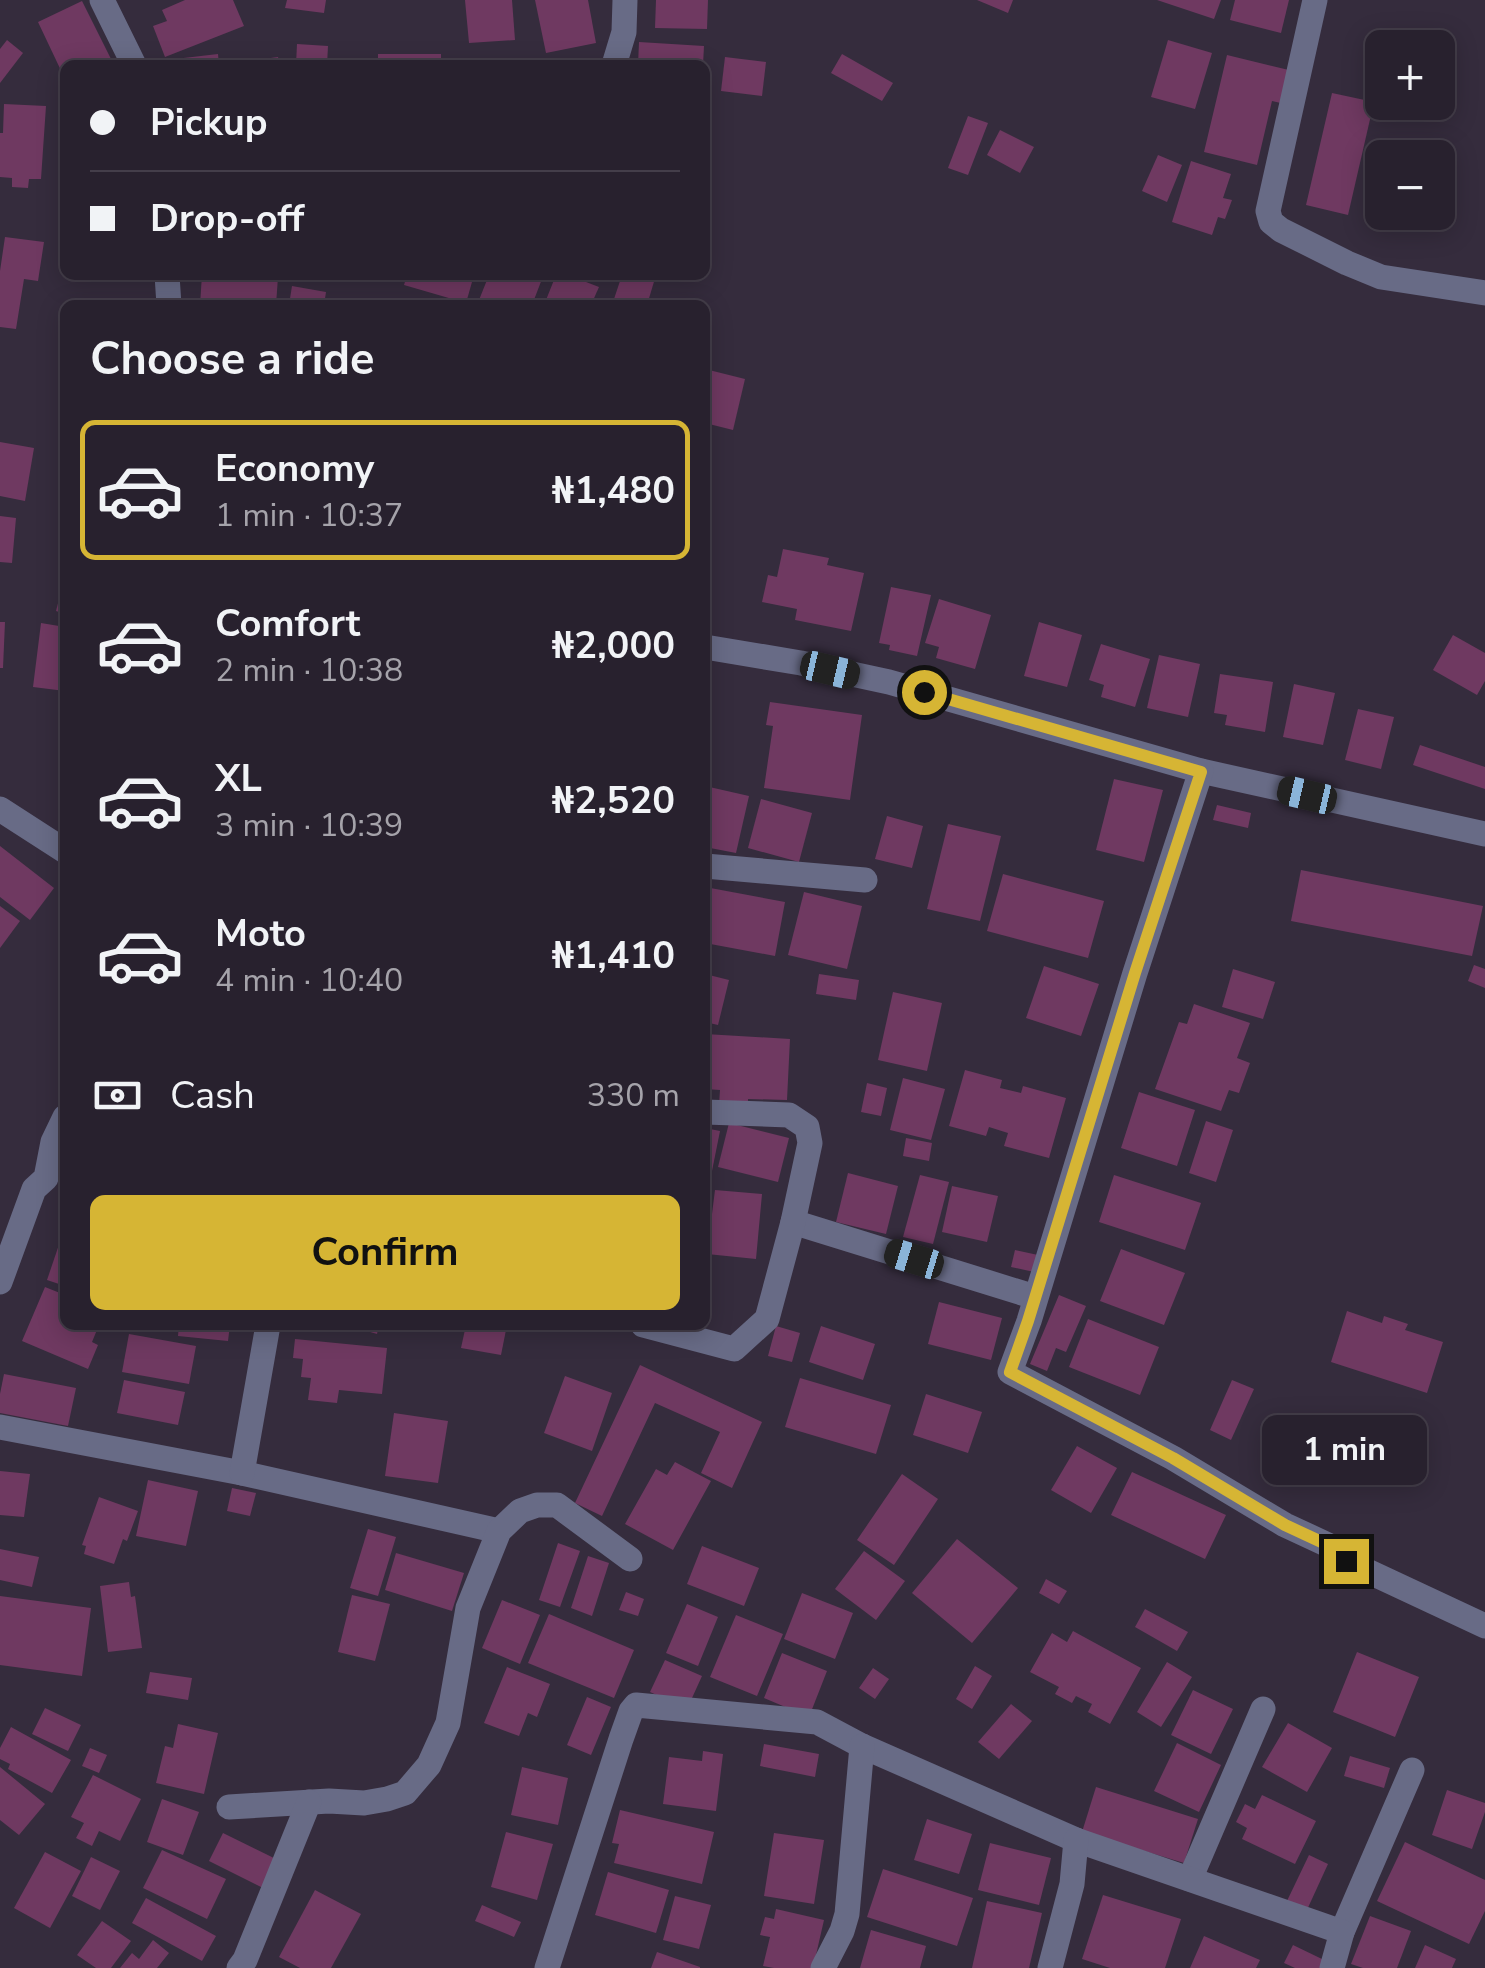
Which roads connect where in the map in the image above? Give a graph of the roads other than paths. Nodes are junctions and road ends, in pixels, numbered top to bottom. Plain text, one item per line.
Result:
1 (102, 0) edge
2 (624, 0) edge
3 (1315, 0) edge
4 (132, 60) edge
5 (616, 60) edge
6 (1485, 293) edge
7 (710, 648) edge
8 (1201, 772) junction
9 (0, 809) edge
10 (1485, 834) edge
11 (60, 848) edge
12 (710, 866) edge
13 (864, 880) dead end
14 (710, 1112) edge
15 (60, 1127) edge
16 (56, 1181) edge
17 (794, 1222) junction
18 (0, 1282) edge
19 (1036, 1298) junction
20 (267, 1330) edge
21 (663, 1330) edge
22 (0, 1427) edge
23 (242, 1473) junction
24 (499, 1531) junction
25 (630, 1559) dead end
26 (1485, 1626) edge
27 (1263, 1709) dead end
28 (862, 1746) junction
29 (1412, 1770) dead end
30 (309, 1802) junction
31 (229, 1807) dead end
32 (1076, 1840) junction
33 (1190, 1879) junction
34 (1342, 1932) junction
35 (239, 1968) edge
36 (547, 1968) edge
37 (824, 1968) edge
38 (1050, 1968) edge
39 (1332, 1968) edge

1 - 4 street
2 - 5 street
3 - 6 street
7 - 8 street
8 - 10 street
8 - 19 street
9 - 11 street
12 - 13 street
14 - 17 street
15 - 16 street
16 - 18 street
17 - 19 street
17 - 21 street
19 - 26 street
20 - 23 street
22 - 23 street
23 - 24 street
24 - 25 street
24 - 30 street
27 - 33 street
28 - 32 street
28 - 36 street
28 - 37 street
29 - 34 street
30 - 31 street
30 - 35 street
32 - 33 street
32 - 38 street
33 - 34 street
34 - 39 street

